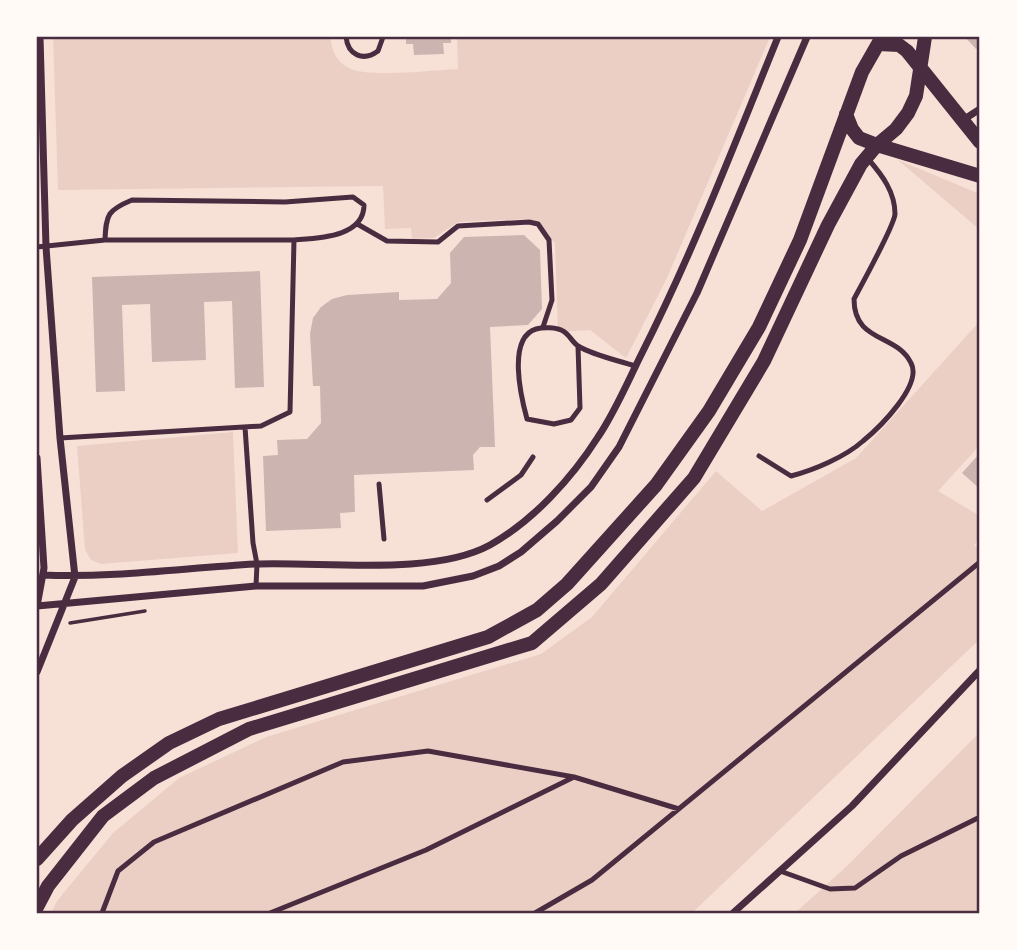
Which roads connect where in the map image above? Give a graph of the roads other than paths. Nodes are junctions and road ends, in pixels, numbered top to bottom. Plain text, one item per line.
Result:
1 (40, 37) edge
2 (346, 37) edge
3 (383, 37) edge
4 (778, 37) edge
5 (807, 37) edge
6 (925, 37) edge
7 (880, 40) edge
8 (921, 68) junction
9 (980, 110) edge
10 (40, 114) edge
11 (846, 114) junction
12 (961, 121) junction
13 (980, 142) edge
14 (877, 145) junction
15 (867, 157) junction
16 (980, 176) edge
17 (359, 225) junction
18 (104, 240) junction
19 (294, 240) junction
20 (37, 247) edge
21 (46, 247) junction
22 (543, 327) junction
23 (578, 346) junction
24 (635, 366) junction
25 (245, 427) junction
26 (60, 438) junction
27 (759, 456) dead end
28 (533, 457) dead end
29 (37, 458) edge
30 (379, 484) dead end
31 (487, 500) dead end
32 (384, 538) dead end
33 (980, 562) edge
34 (257, 564) junction
35 (43, 575) junction
36 (75, 577) junction
37 (256, 586) junction
38 (65, 605) junction
39 (37, 606) edge
40 (980, 670) edge
41 (37, 672) edge
42 (574, 777) junction
43 (679, 809) junction
44 (980, 817) edge
45 (37, 859) edge
46 (780, 871) junction
47 (37, 907) edge
48 (102, 913) edge
49 (270, 913) edge
50 (535, 913) edge
51 (733, 913) edge

1 - 10 street
2 - 3 lane
4 - 24 street
5 - 37 street
6 - 8 main road
7 - 8 main road
7 - 11 main road
8 - 12 main road
8 - 14 main road
9 - 12 street
10 - 21 street
11 - 14 main road
11 - 45 main road
12 - 13 main road
14 - 15 main road
14 - 16 main road
15 - 27 lane
15 - 47 main road
17 - 18 lane
17 - 19 lane
17 - 22 lane
18 - 19 lane
18 - 21 lane
19 - 25 lane
20 - 21 lane
21 - 26 street
22 - 23 lane
22 - 23 lane
23 - 24 lane
24 - 34 street
25 - 26 lane
25 - 34 lane
26 - 36 street
28 - 31 lane
29 - 35 street
30 - 32 lane
33 - 43 lane
34 - 36 street
34 - 37 lane
35 - 36 street
35 - 39 street
36 - 38 street
37 - 38 street
38 - 39 street
38 - 41 street
40 - 46 street
42 - 43 lane
42 - 48 lane
42 - 49 lane
43 - 50 lane
44 - 46 lane
46 - 51 street

